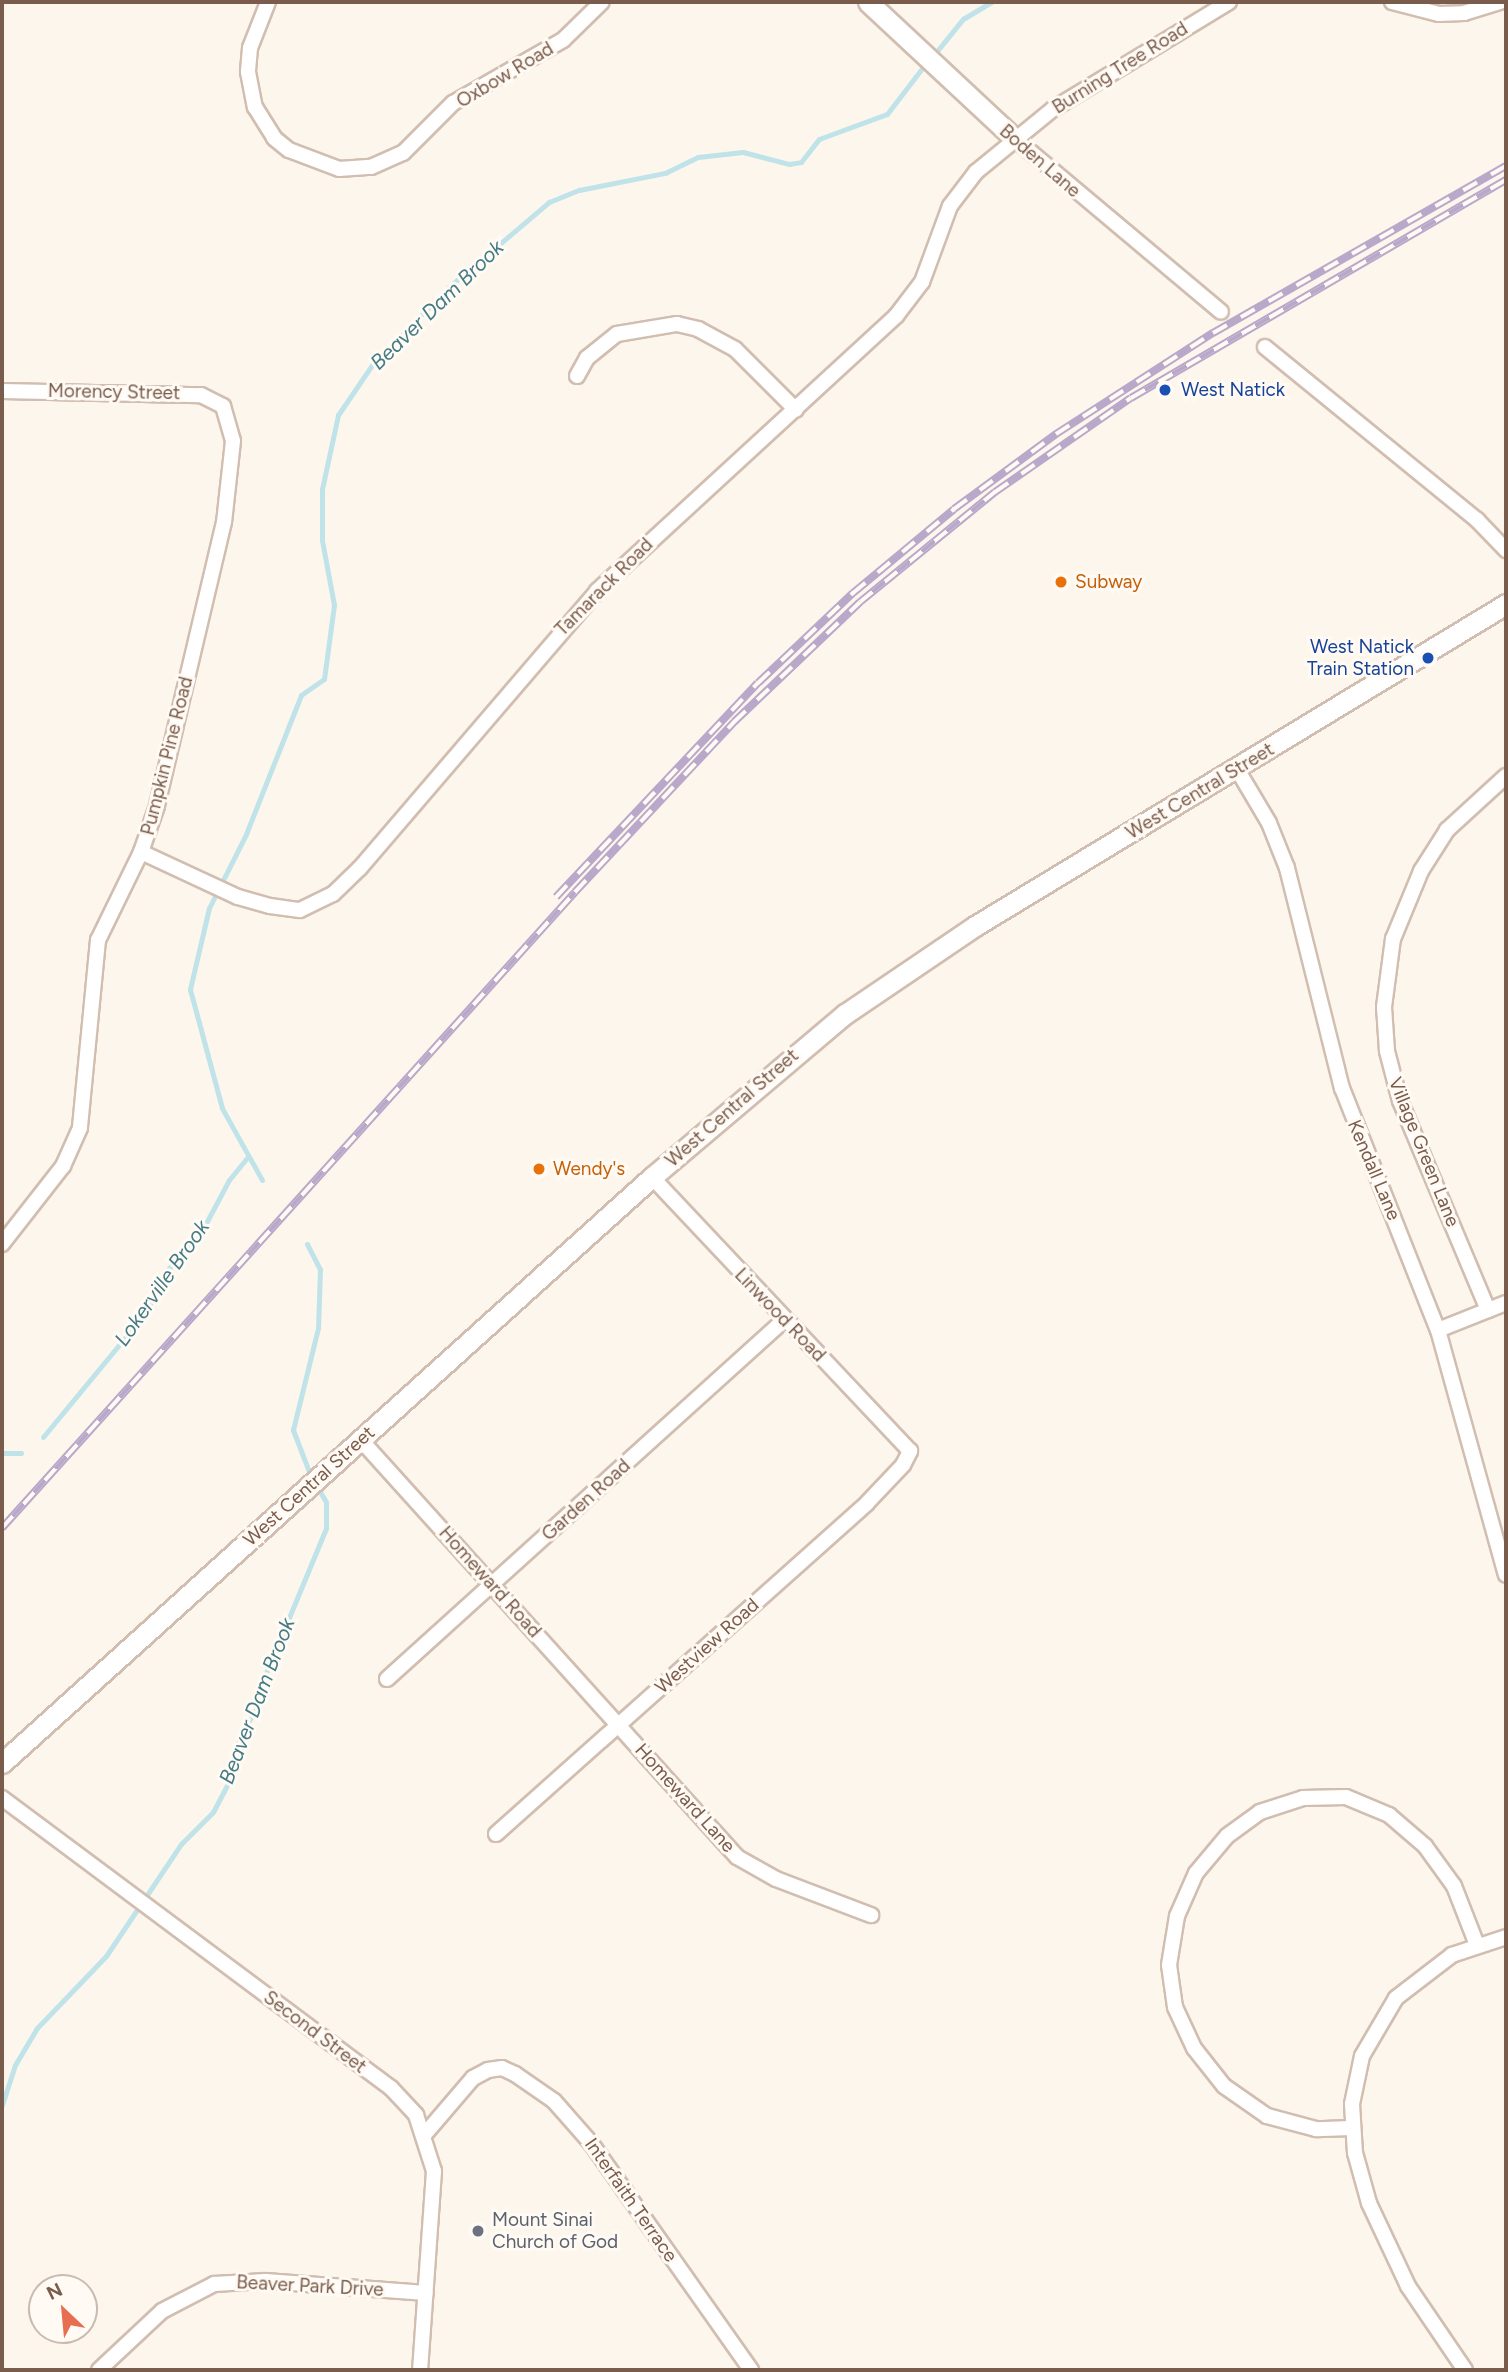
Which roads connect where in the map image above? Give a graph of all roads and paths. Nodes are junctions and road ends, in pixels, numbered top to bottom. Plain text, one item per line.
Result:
1 (268, 2) edge
2 (602, 2) edge
3 (868, 2) edge
4 (1229, 2) edge
5 (1392, 2) edge
6 (1500, 2) edge
7 (1014, 138) junction
8 (1221, 312) dead end
9 (1265, 347) dead end
10 (577, 376) dead end
11 (2, 391) edge
12 (223, 406) joint
13 (796, 410) junction
14 (1506, 550) edge
15 (1506, 604) edge
16 (1237, 769) junction
17 (1506, 776) edge
18 (141, 852) junction
19 (652, 1177) junction
20 (2, 1244) edge
21 (1506, 1303) edge
22 (1489, 1310) junction
23 (784, 1320) junction
24 (1438, 1330) junction
25 (360, 1439) junction
26 (911, 1451) joint
27 (1506, 1576) edge
28 (492, 1585) junction
29 (387, 1679) dead end
30 (620, 1725) junction
31 (2, 1763) edge
32 (2, 1798) edge
33 (496, 1834) dead end
34 (871, 1915) dead end
35 (1506, 1937) edge
36 (1478, 1945) junction
37 (1351, 2128) junction
38 (425, 2134) junction
39 (426, 2293) junction
40 (99, 2370) edge
41 (420, 2370) edge
42 (751, 2370) edge
43 (1465, 2370) edge

1 - 2 street, Oxbow Road
3 - 7 main road, Boden Lane
4 - 7 street, Burning Tree Road
5 - 6 street
7 - 8 street, Boden Lane
7 - 13 street, Tamarack Road
9 - 14 street
10 - 13 street
11 - 12 street, Morency Street
12 - 18 street, Pumpkin Pine Road
13 - 18 street, Tamarack Road
15 - 16 main road, West Central Street
16 - 19 main road, West Central Street
16 - 24 street, Kendall Lane
17 - 22 street, Village Green Lane
18 - 20 street, Pumpkin Pine Road
19 - 23 street, Linwood Road
19 - 25 main road, West Central Street
21 - 22 street
22 - 24 street
23 - 26 street, Linwood Road
23 - 28 street, Garden Road
24 - 27 street, Kendall Lane
25 - 28 street, Homeward Road
25 - 31 main road, West Central Street
26 - 30 street, Westview Road
28 - 29 street, Garden Road
28 - 30 street, Homeward Road
30 - 33 street, Westview Road
30 - 34 street, Homeward Lane
32 - 38 street, Second Street
35 - 36 street
36 - 37 street
36 - 37 street
37 - 43 street
38 - 39 street, Second Street
38 - 42 street, Interfaith Terrace
39 - 40 street, Beaver Park Drive
39 - 41 street, Second Street

